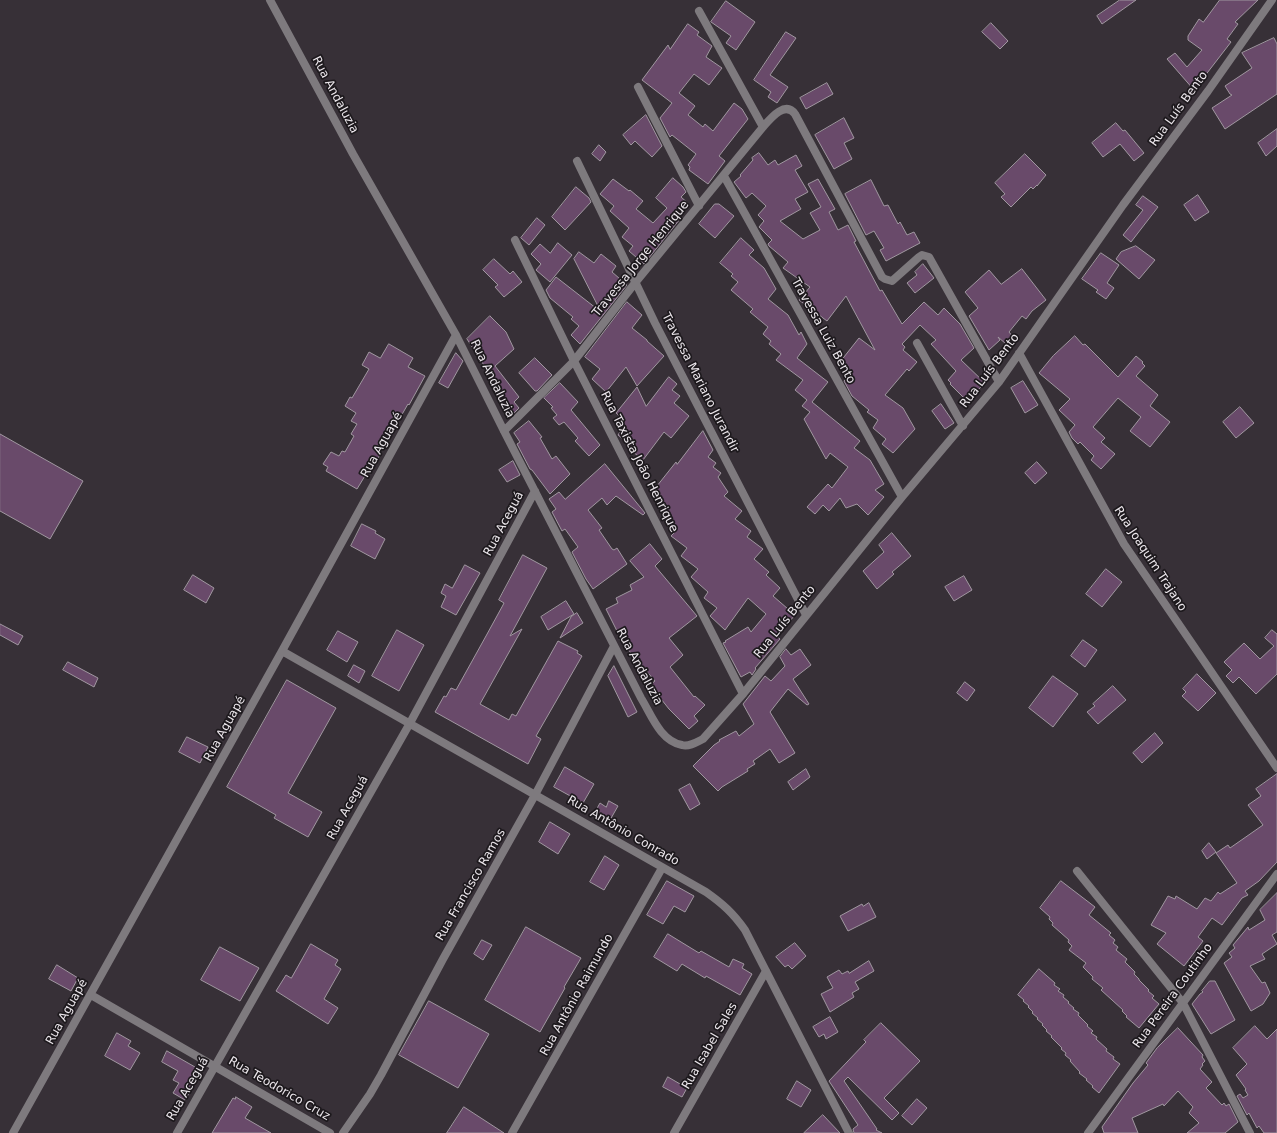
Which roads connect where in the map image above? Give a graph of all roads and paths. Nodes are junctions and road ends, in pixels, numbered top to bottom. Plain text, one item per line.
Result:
1 (270, 0) edge
2 (1272, 0) edge
3 (699, 11) dead end
4 (638, 87) dead end
5 (763, 127) junction
6 (576, 161) dead end
7 (724, 176) junction
8 (700, 206) junction
9 (515, 240) dead end
10 (635, 283) junction
11 (456, 335) junction
12 (917, 343) dead end
13 (1019, 353) junction
14 (574, 361) junction
15 (999, 382) junction
16 (963, 426) junction
17 (504, 431) junction
18 (535, 491) junction
19 (902, 497) junction
20 (806, 615) junction
21 (614, 646) junction
22 (282, 651) junction
23 (743, 694) junction
24 (410, 723) junction
25 (703, 739) joint
26 (1277, 768) edge
27 (535, 795) junction
28 (662, 868) junction
29 (1077, 871) dead end
30 (1276, 878) edge
31 (766, 971) junction
32 (90, 995) junction
33 (1183, 1003) junction
34 (216, 1067) junction
35 (1095, 1129) edge
36 (13, 1133) edge
37 (177, 1133) edge
38 (330, 1133) edge
39 (343, 1133) edge
40 (512, 1133) edge
41 (674, 1133) edge
42 (848, 1133) edge
43 (1088, 1133) edge
44 (1250, 1133) edge

1 - 11 street, Rua Andaluzia
2 - 13 street, Rua Luís Bento
3 - 5 street
4 - 8 street
5 - 7 street, Travessa Jorge Henrique
5 - 15 street, Travessa Jorge Henrique
6 - 10 street, Travessa Mariano Jurandir
7 - 8 street, Travessa Jorge Henrique
7 - 19 street, Travessa Luiz Bento
8 - 10 street, Travessa Jorge Henrique
9 - 14 street, Rua Taxista João Henrique
10 - 14 street, Travessa Jorge Henrique
10 - 20 street, Travessa Mariano Jurandir
11 - 17 street, Rua Andaluzia
11 - 22 street, Rua Aguapé
12 - 16 street
13 - 15 street, Rua Luís Bento
13 - 26 street, Rua Joaquim Trajano
14 - 17 street, Travessa Jorge Henrique
14 - 23 street, Rua Taxista João Henrique
15 - 16 street, Rua Luís Bento
16 - 19 street, Rua Luís Bento
17 - 18 street, Rua Andaluzia
18 - 21 street, Rua Andaluzia
18 - 24 street, Rua Aceguá
19 - 20 street, Rua Luís Bento
20 - 23 street, Rua Luís Bento
21 - 25 street, Rua Andaluzia
21 - 27 street, Rua Francisco Ramos
22 - 24 street, Rua Antônio Conrado
22 - 32 street, Rua Aguapé
23 - 25 street, Rua Luís Bento
24 - 27 street, Rua Antônio Conrado
24 - 34 street, Rua Aceguá
27 - 28 street, Rua Antônio Conrado
27 - 39 street, Rua Francisco Ramos
28 - 31 street, Rua Antônio Conrado
28 - 40 street, Rua Antônio Raimundo
29 - 33 street
30 - 33 street, Rua Pereira Coutinho
31 - 41 street, Rua Isabel Sales
31 - 42 street, Rua Antônio Conrado
32 - 34 street, Rua Teodorico Cruz
32 - 36 street, Rua Aguapé
33 - 35 street, Rua Pereira Coutinho
33 - 44 street
34 - 37 street, Rua Aceguá
34 - 38 street, Rua Teodorico Cruz
35 - 43 street, Rua Pereira Coutinho

